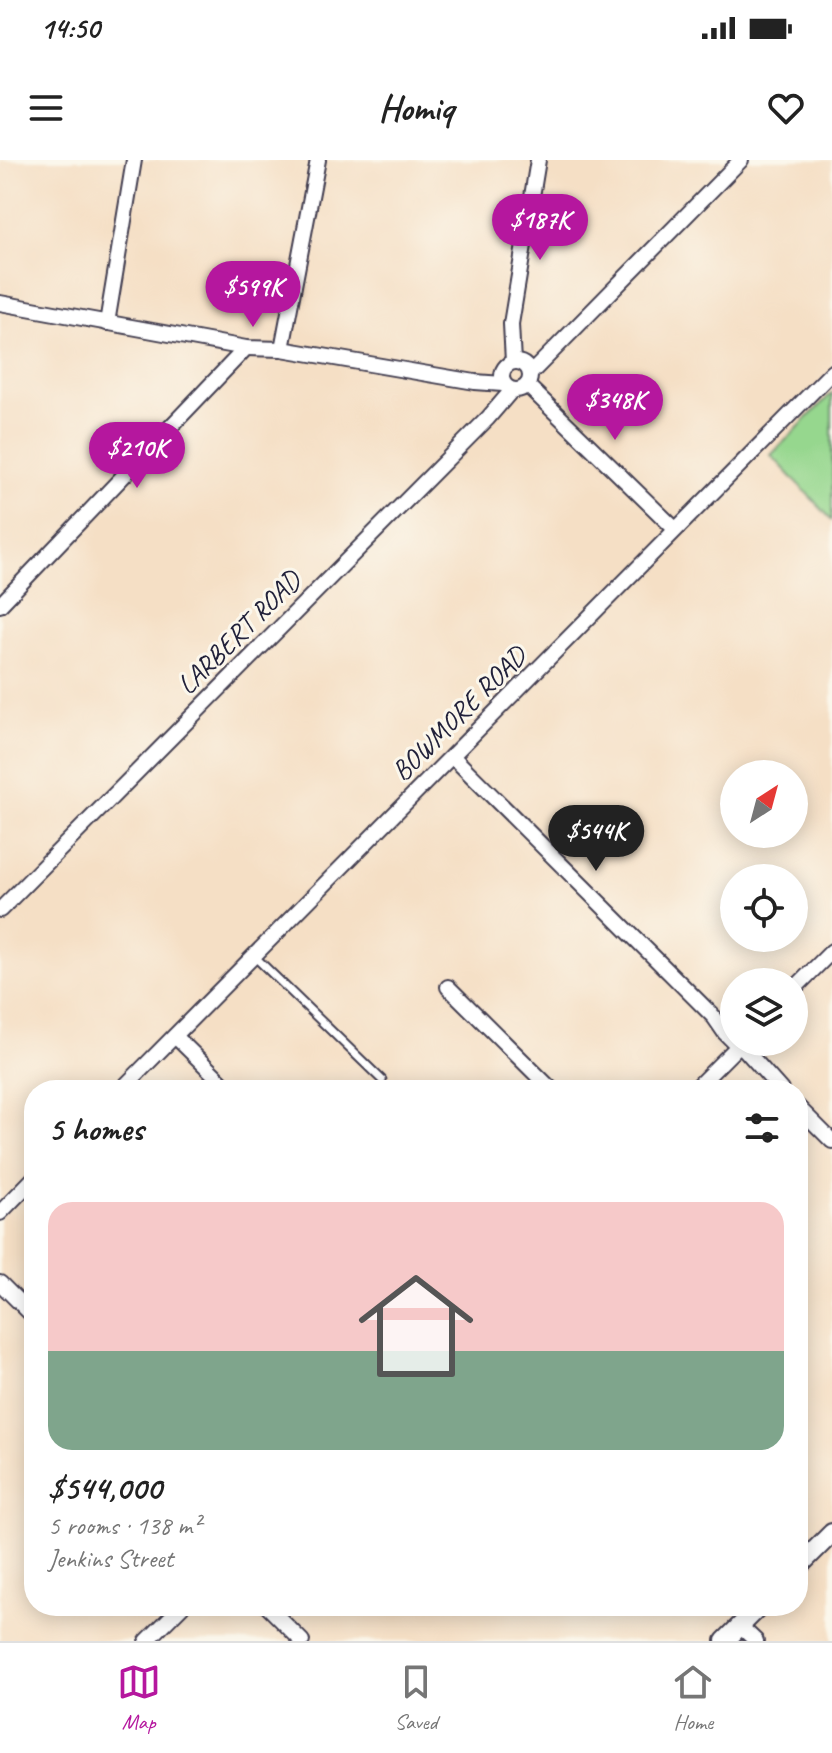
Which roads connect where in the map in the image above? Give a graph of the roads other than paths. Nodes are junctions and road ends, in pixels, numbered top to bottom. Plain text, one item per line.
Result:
1 (134, 160) edge
2 (318, 160) edge
3 (538, 160) edge
4 (741, 160) edge
5 (0, 303) edge
6 (107, 323) junction
7 (246, 348) junction
8 (282, 349) junction
9 (513, 362) junction
10 (832, 372) edge
11 (528, 379) junction
12 (508, 387) junction
13 (675, 529) junction
14 (0, 605) edge
15 (452, 756) junction
16 (0, 910) edge
17 (832, 951) edge
18 (254, 956) junction
19 (808, 975) edge
20 (448, 987) dead end
21 (720, 1026) edge
22 (175, 1036) junction
23 (725, 1056) edge
24 (747, 1056) edge
25 (131, 1080) edge
26 (220, 1080) edge
27 (382, 1080) dead end
28 (542, 1080) edge
29 (703, 1080) edge
30 (771, 1080) edge
31 (808, 1117) edge
32 (832, 1141) edge
33 (24, 1188) edge
34 (0, 1213) edge
35 (0, 1283) edge
36 (24, 1307) edge
37 (832, 1533) edge
38 (808, 1557) edge
39 (172, 1616) edge
40 (277, 1616) edge
41 (750, 1616) edge
42 (740, 1626) junction
43 (147, 1641) edge
44 (302, 1641) edge
45 (725, 1641) edge
46 (756, 1641) edge

1 - 6 street
2 - 8 street
3 - 9 street
4 - 11 street
5 - 6 street
6 - 7 street
7 - 8 street
7 - 14 street
8 - 12 street
9 - 11 street
9 - 12 street
10 - 13 street, BOWMORE ROAD
11 - 12 street
11 - 13 street
12 - 16 street, LARBERT ROAD
13 - 15 street, BOWMORE ROAD
15 - 18 street, BOWMORE ROAD
15 - 21 street
17 - 19 street
18 - 22 street, BOWMORE ROAD
18 - 27 lane
20 - 28 street
22 - 25 street, BOWMORE ROAD
22 - 26 street
23 - 29 street
24 - 30 street
31 - 32 street
33 - 34 street
35 - 36 street
37 - 38 street
39 - 43 street
40 - 44 street
41 - 42 street
42 - 45 street
42 - 46 street

